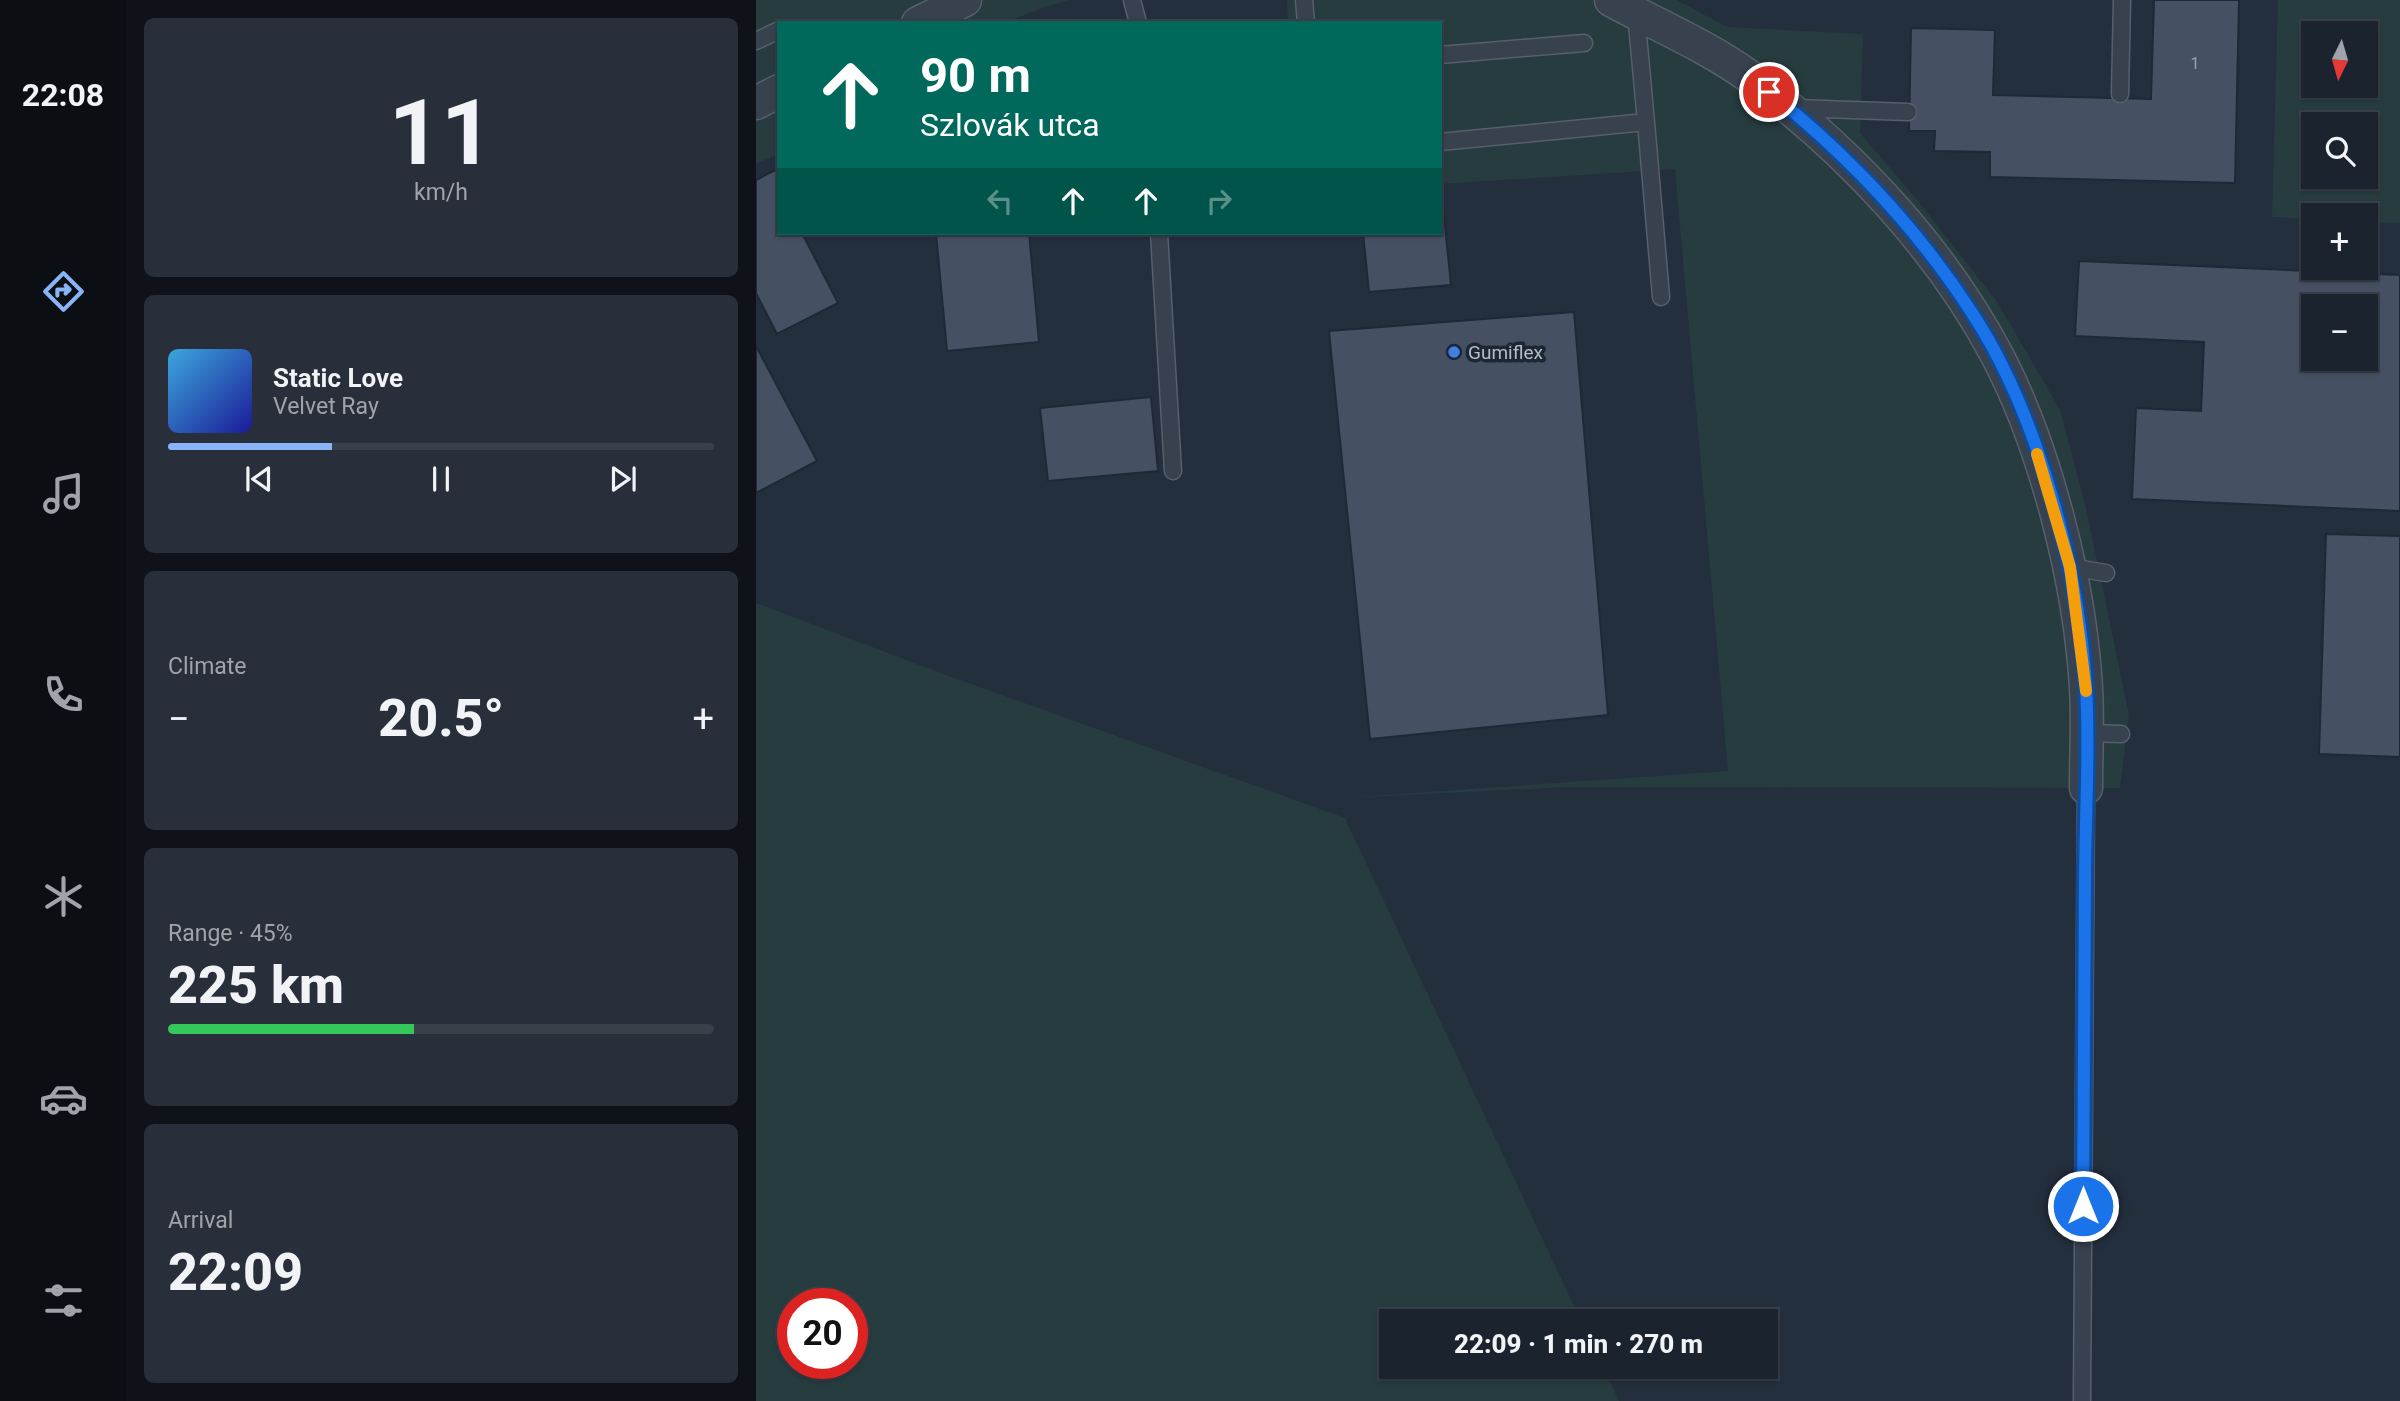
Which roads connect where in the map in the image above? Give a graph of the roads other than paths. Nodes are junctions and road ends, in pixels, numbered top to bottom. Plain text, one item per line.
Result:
1 (965, 0) edge
2 (1132, 0) edge
3 (1304, 0) edge
4 (2122, 0) edge
5 (1624, 7) edge
6 (922, 21) edge
7 (1137, 21) edge
8 (1306, 21) edge
9 (777, 31) edge
10 (756, 41) edge
11 (1584, 43) dead end
12 (1442, 55) edge
13 (777, 92) edge
14 (2120, 94) dead end
15 (756, 103) edge
16 (1789, 108) junction
17 (1908, 112) dead end
18 (1646, 121) junction
19 (1442, 142) edge
20 (1159, 235) edge
21 (1661, 297) dead end
22 (1173, 471) dead end
23 (2070, 567) junction
24 (2106, 573) dead end
25 (2086, 733) junction
26 (2121, 734) dead end
27 (2086, 789) joint
28 (2082, 1401) edge

1 - 6 street
2 - 7 lane
3 - 8 lane
4 - 14 lane
5 - 16 street
5 - 18 lane
9 - 10 lane
11 - 12 lane
13 - 15 street
16 - 17 lane
16 - 23 street
18 - 19 lane
18 - 21 lane
20 - 22 lane
23 - 24 lane
23 - 25 street
25 - 26 lane
25 - 27 street
27 - 28 lane

